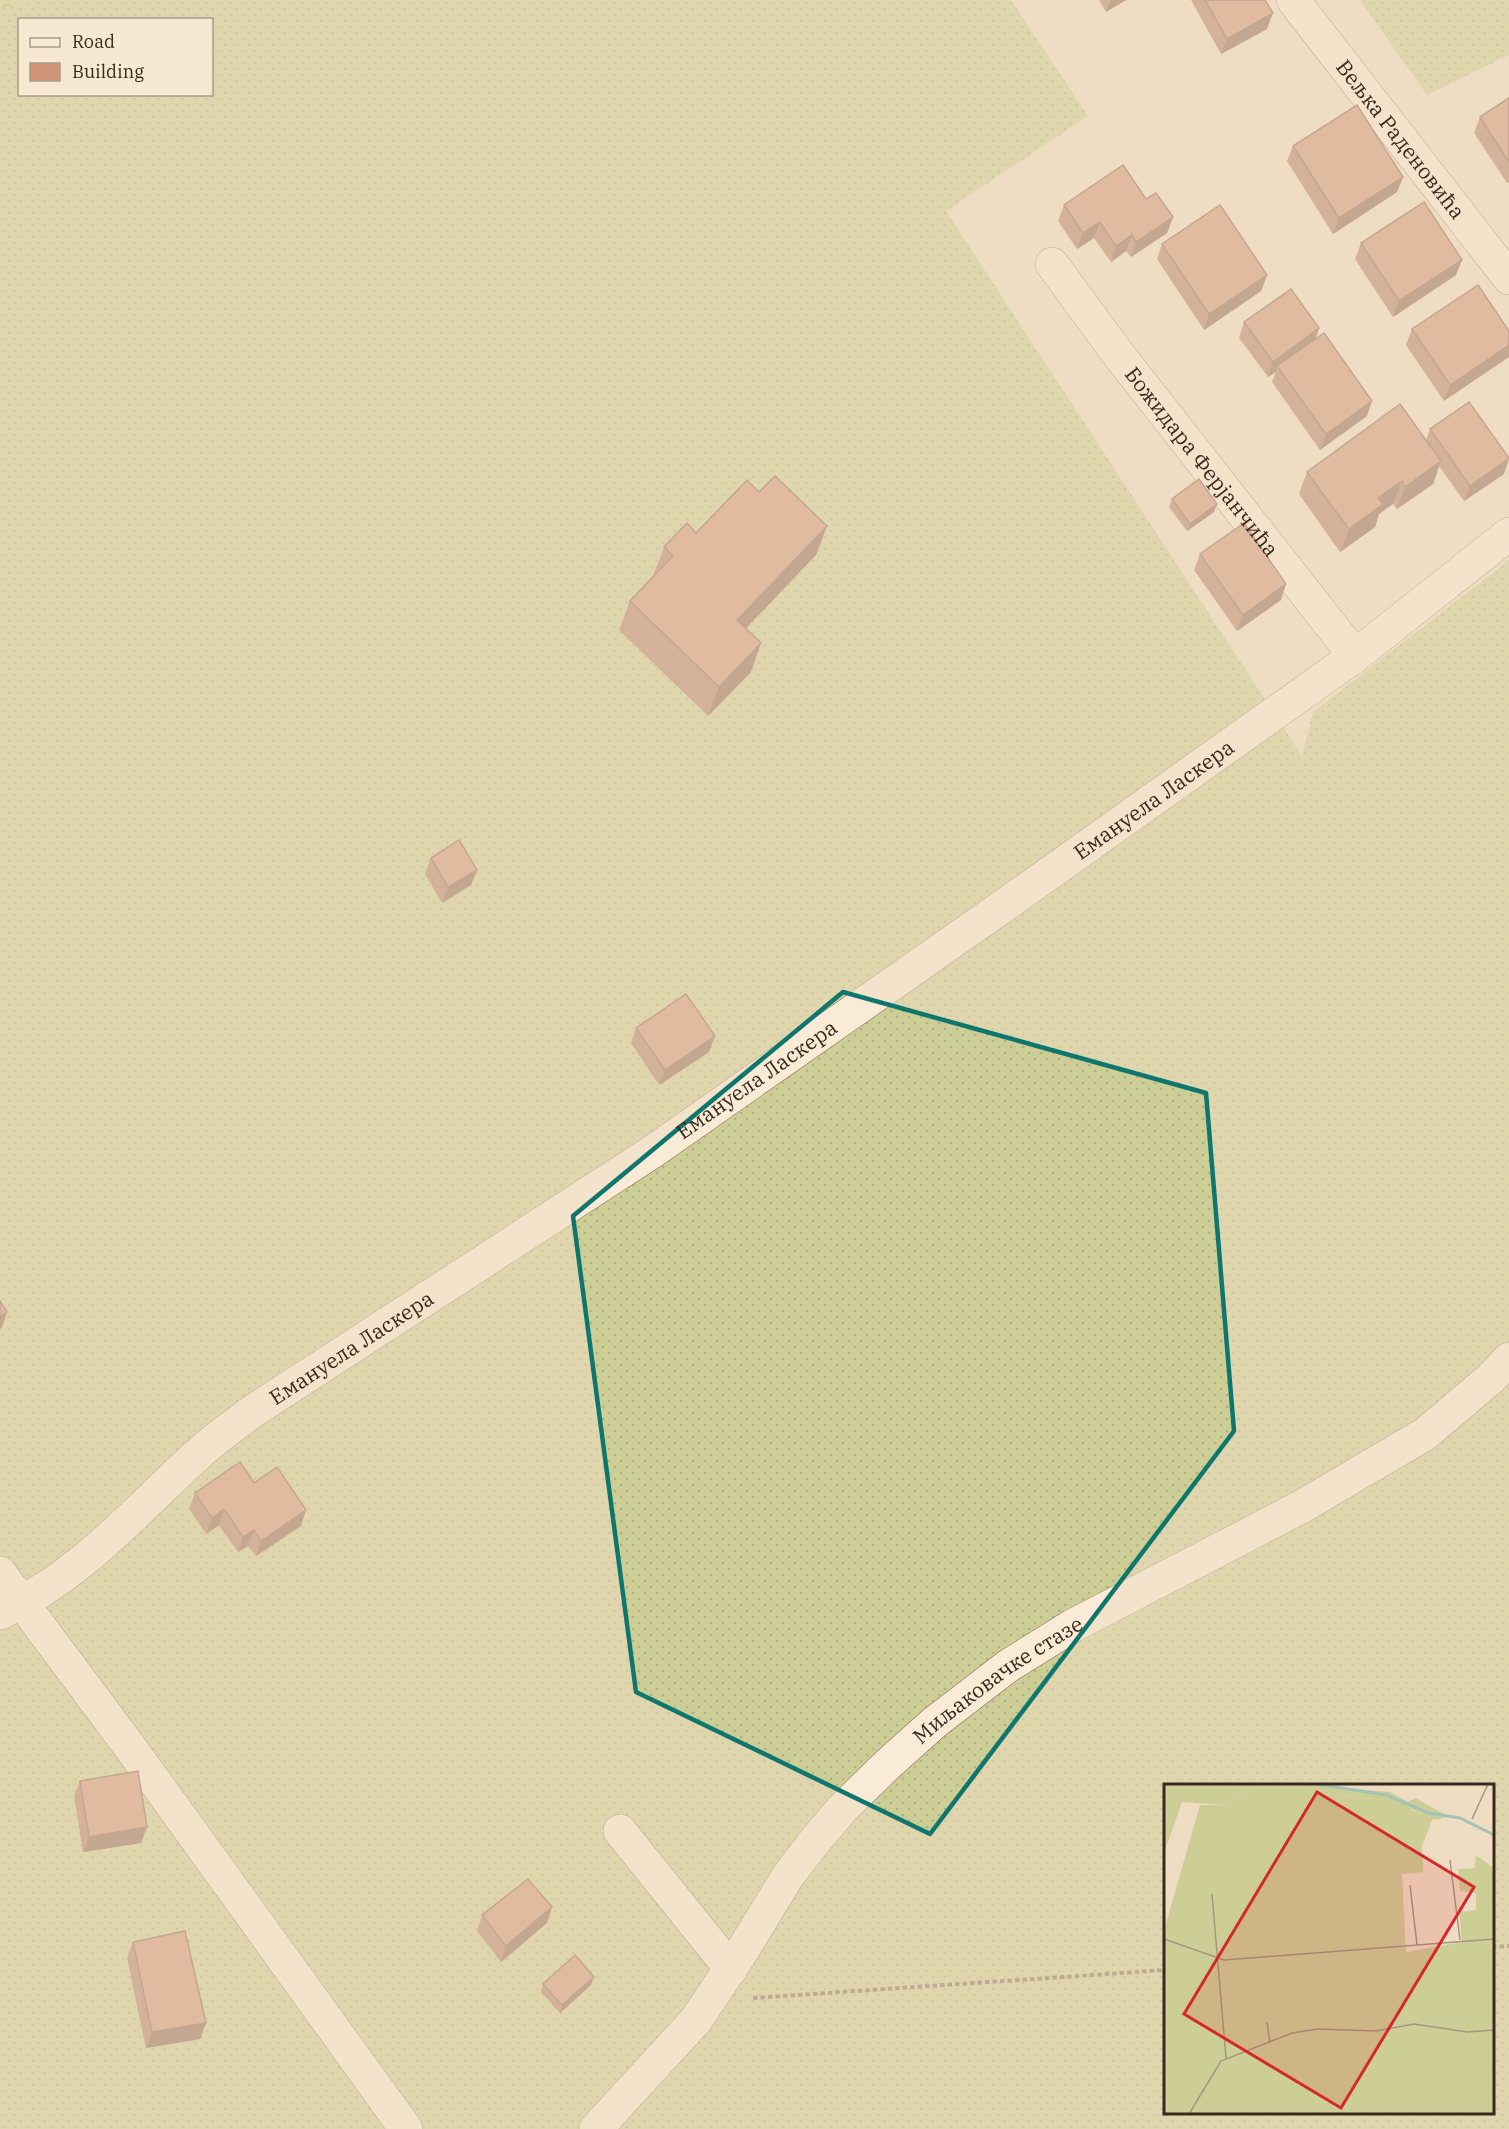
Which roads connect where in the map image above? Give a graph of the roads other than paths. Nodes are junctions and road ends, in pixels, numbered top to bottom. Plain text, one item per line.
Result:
1 (1293, 0) edge
2 (1052, 264) dead end
3 (1509, 278) edge
4 (1509, 534) edge
5 (1355, 656) junction
6 (1509, 1359) edge
7 (0, 1573) edge
8 (11, 1608) edge
9 (620, 1831) dead end
10 (723, 1981) junction
11 (406, 2129) edge
12 (596, 2129) edge

1 - 3 street, Вељка Раденовића
2 - 5 street, Божидара Ферјанчића
4 - 5 street, Емануела Ласкера
5 - 8 street, Емануела Ласкера
6 - 10 street, Миљаковачке стазе
7 - 8 street
8 - 11 street
9 - 10 street
10 - 12 street, Миљаковачке стазе

